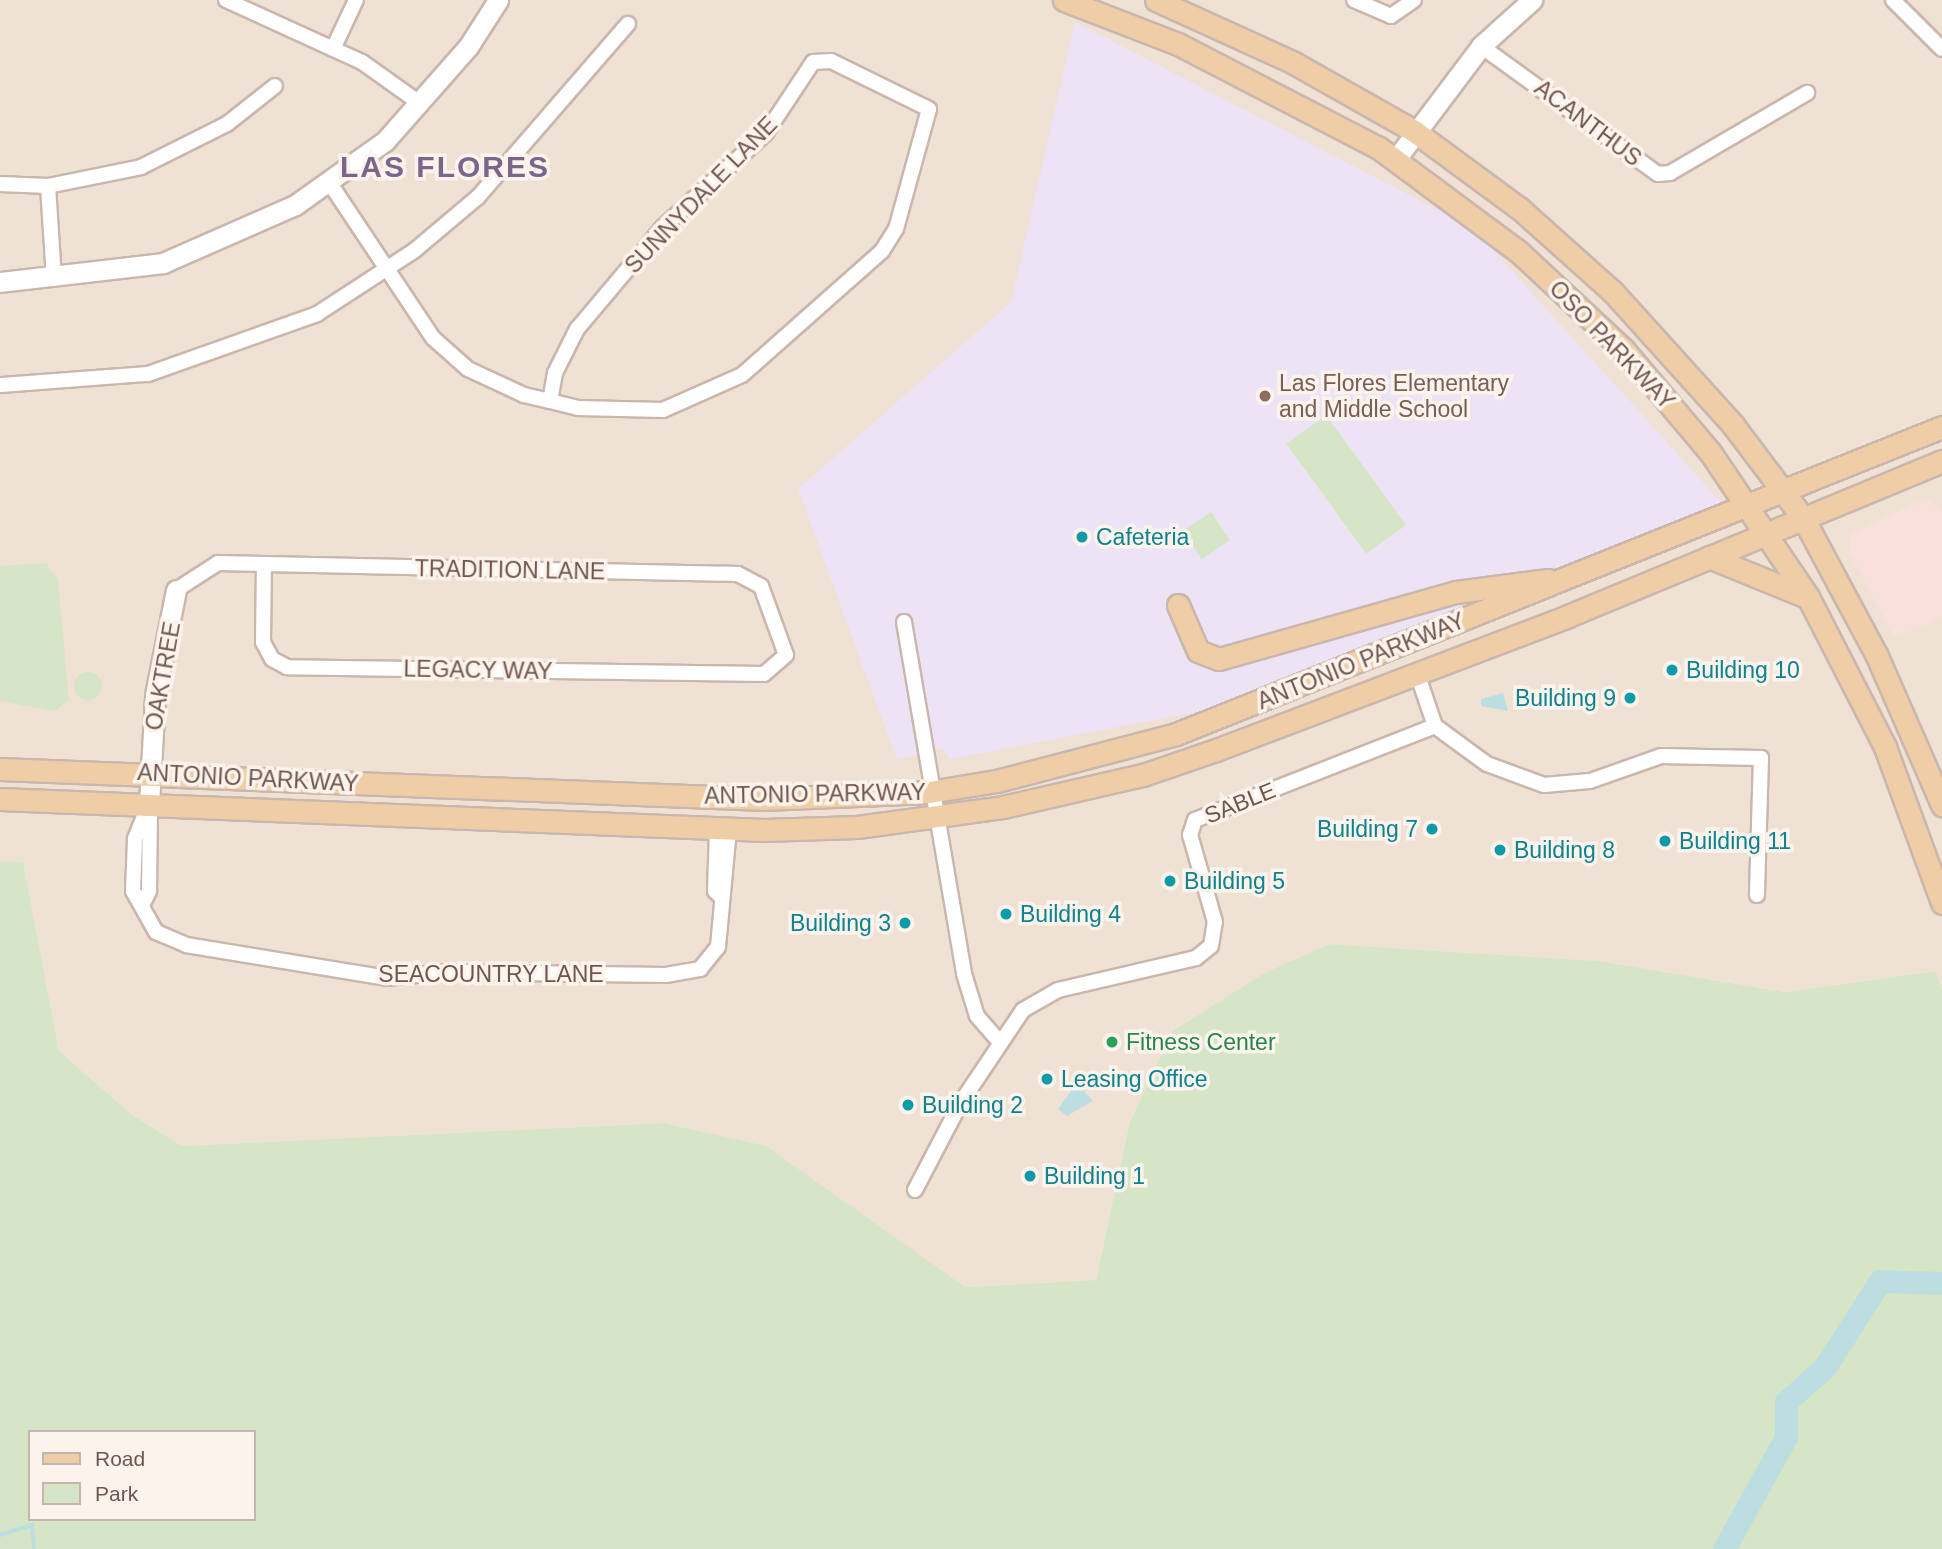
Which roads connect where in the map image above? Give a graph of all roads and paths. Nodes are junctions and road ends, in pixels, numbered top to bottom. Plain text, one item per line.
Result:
1 (226, 0) edge
2 (356, 0) edge
3 (498, 0) edge
4 (1064, 0) edge
5 (1156, 0) edge
6 (1354, 0) edge
7 (1415, 0) edge
8 (1532, 0) edge
9 (1893, 0) edge
10 (628, 24) dead end
11 (1480, 46) junction
12 (333, 49) junction
13 (1942, 49) edge
14 (275, 86) dead end
15 (1807, 93) dead end
16 (421, 104) junction
17 (1414, 131) junction
18 (1396, 159) junction
19 (0, 184) edge
20 (331, 185) junction
21 (48, 186) junction
22 (386, 270) junction
23 (54, 279) junction
24 (0, 282) edge
25 (0, 385) edge
26 (550, 401) junction
27 (1942, 427) edge
28 (1942, 461) edge
29 (1785, 493) junction
30 (1749, 505) junction
31 (1803, 518) junction
32 (1768, 531) junction
33 (1709, 557) junction
34 (264, 565) junction
35 (1560, 581) junction
36 (176, 590) joint
37 (1808, 597) junction
38 (1178, 605) dead end
39 (904, 622) dead end
40 (779, 667) joint
41 (1417, 673) junction
42 (1435, 726) junction
43 (0, 769) edge
44 (149, 773) junction
45 (929, 792) junction
46 (0, 799) edge
47 (149, 804) junction
48 (1942, 805) edge
49 (933, 818) junction
50 (723, 828) junction
51 (1757, 895) dead end
52 (1942, 903) edge
53 (1000, 1042) junction
54 (915, 1190) dead end

1 - 12 street
2 - 12 street
3 - 16 street
4 - 18 main road, OSO PARKWAY
5 - 17 main road, OSO PARKWAY
6 - 7 street
8 - 11 street
9 - 13 street
10 - 22 street
11 - 15 street, ACANTHUS
11 - 17 street
12 - 16 street
14 - 21 street
16 - 20 street
17 - 18 street
17 - 29 main road, OSO PARKWAY
18 - 30 main road, OSO PARKWAY
19 - 21 street
20 - 22 street
20 - 23 street
21 - 23 street
22 - 25 street
22 - 26 street
23 - 24 street
26 - 26 street, SUNNYDALE LANE
27 - 29 main road, ANTONIO PARKWAY
28 - 31 main road, ANTONIO PARKWAY
29 - 30 main road, ANTONIO PARKWAY
29 - 31 main road, OSO PARKWAY
30 - 32 main road, OSO PARKWAY
30 - 35 main road, ANTONIO PARKWAY
31 - 32 main road, ANTONIO PARKWAY
31 - 48 main road, OSO PARKWAY
32 - 33 main road, ANTONIO PARKWAY
32 - 37 main road, OSO PARKWAY
33 - 37 main road
33 - 41 main road, ANTONIO PARKWAY
34 - 36 street, TRADITION LANE
34 - 40 street, TRADITION LANE
34 - 40 street, LEGACY WAY
35 - 38 main road
35 - 45 main road, ANTONIO PARKWAY
36 - 44 street, OAKTREE
37 - 52 main road, OSO PARKWAY
39 - 45 street
41 - 42 street
41 - 49 main road, ANTONIO PARKWAY
42 - 51 street
42 - 53 street, SABLE
43 - 44 main road, ANTONIO PARKWAY
44 - 45 main road, ANTONIO PARKWAY
44 - 47 street, OAKTREE
45 - 49 street
46 - 47 main road, ANTONIO PARKWAY
47 - 50 main road, ANTONIO PARKWAY
47 - 50 street, SEACOUNTRY LANE
49 - 50 main road, ANTONIO PARKWAY
49 - 53 street
53 - 54 street, SABLE

